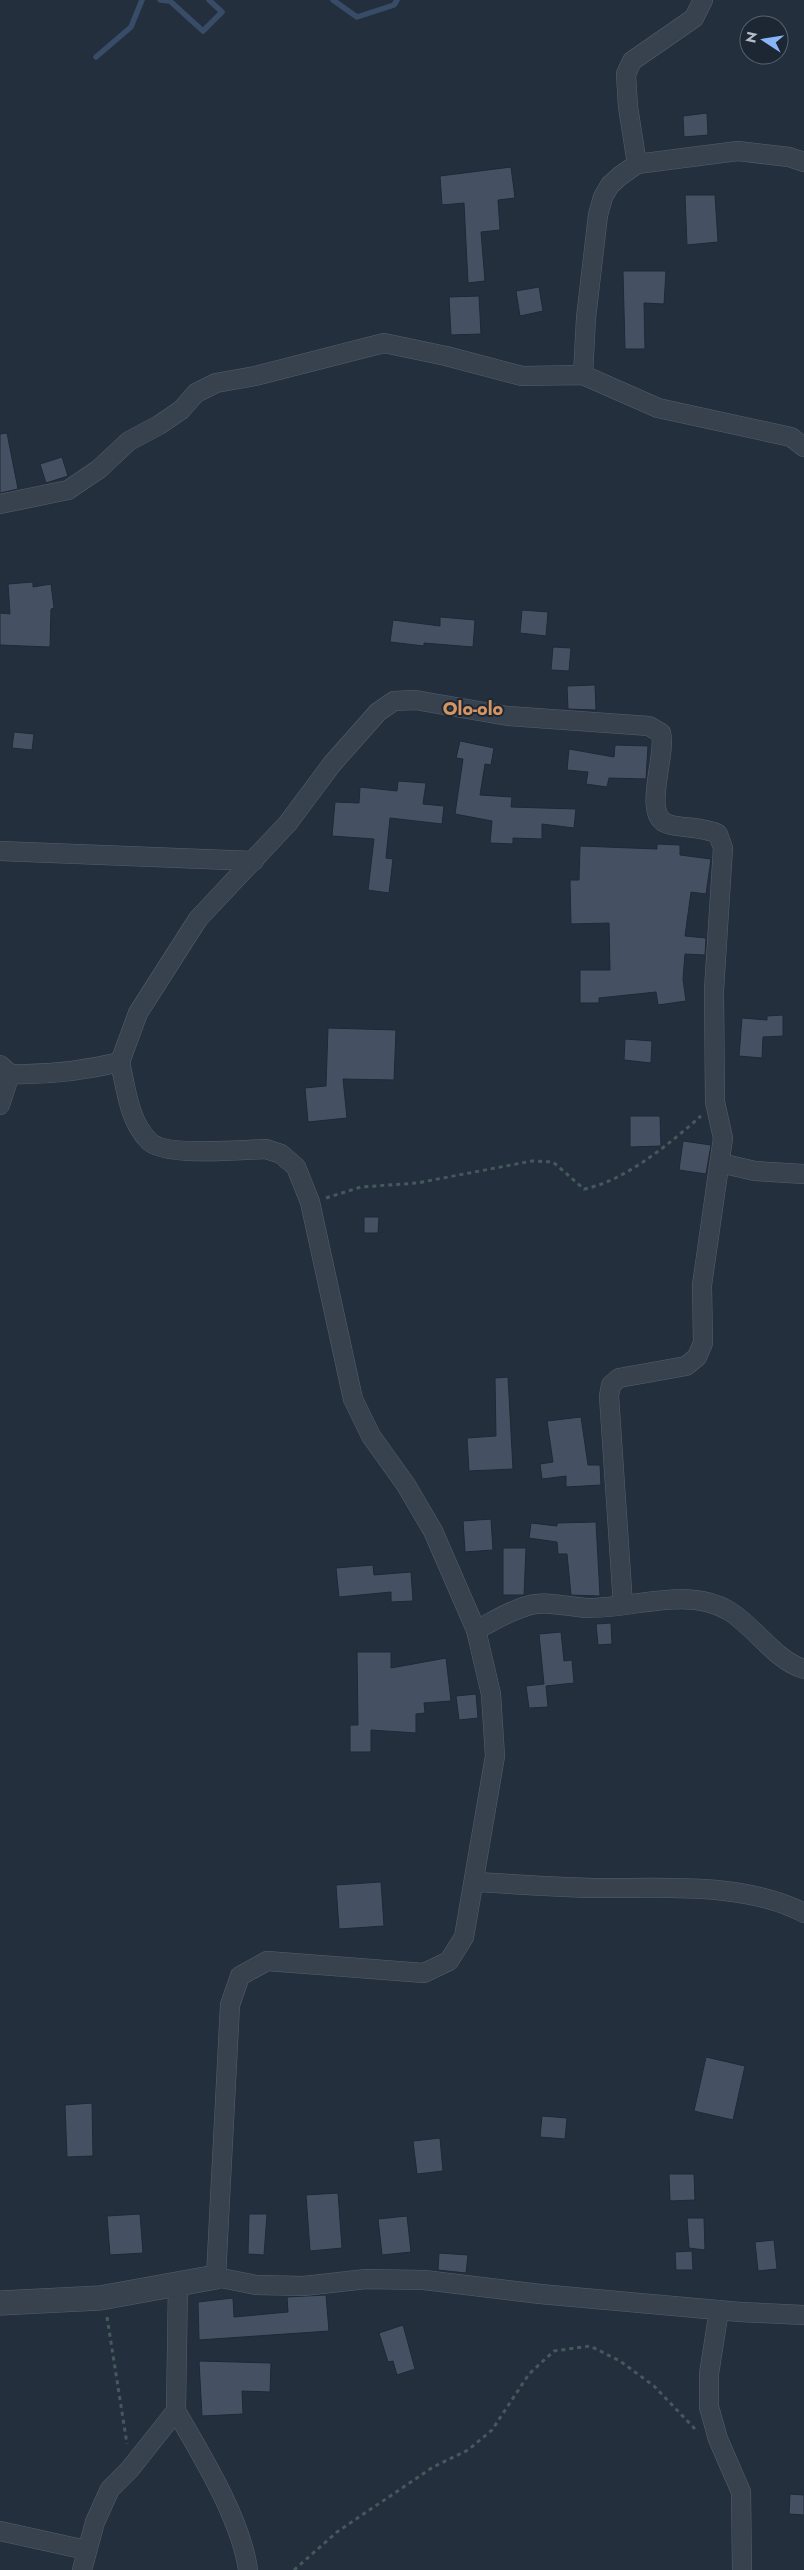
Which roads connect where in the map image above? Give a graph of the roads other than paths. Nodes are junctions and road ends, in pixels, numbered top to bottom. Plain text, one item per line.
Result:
1 (703, 0) edge
2 (804, 162) edge
3 (638, 164) junction
4 (583, 375) junction
5 (804, 447) edge
6 (0, 504) edge
7 (0, 851) edge
8 (254, 861) junction
9 (120, 1062) junction
10 (5, 1070) edge
11 (0, 1104) edge
12 (720, 1162) junction
13 (804, 1174) edge
14 (623, 1604) junction
15 (476, 1630) junction
16 (804, 1669) edge
17 (475, 1882) junction
18 (804, 1913) edge
19 (216, 2277) junction
20 (178, 2283) junction
21 (0, 2303) edge
22 (719, 2310) junction
23 (804, 2315) edge
24 (176, 2411) junction
25 (0, 2532) edge
26 (86, 2550) junction
27 (82, 2570) edge
28 (248, 2570) edge
29 (742, 2570) edge

1 - 3 street
2 - 3 street
3 - 4 street
4 - 5 street
4 - 6 street
7 - 8 street
8 - 9 street
8 - 12 street
9 - 10 street
9 - 15 street
10 - 11 street
12 - 13 street
12 - 14 street
14 - 15 street
14 - 16 street
15 - 17 street
17 - 18 street
17 - 19 street
19 - 20 street
19 - 22 street
20 - 21 street
20 - 24 street
22 - 23 street
22 - 29 street
24 - 26 street
24 - 28 street
25 - 26 street
26 - 27 street

